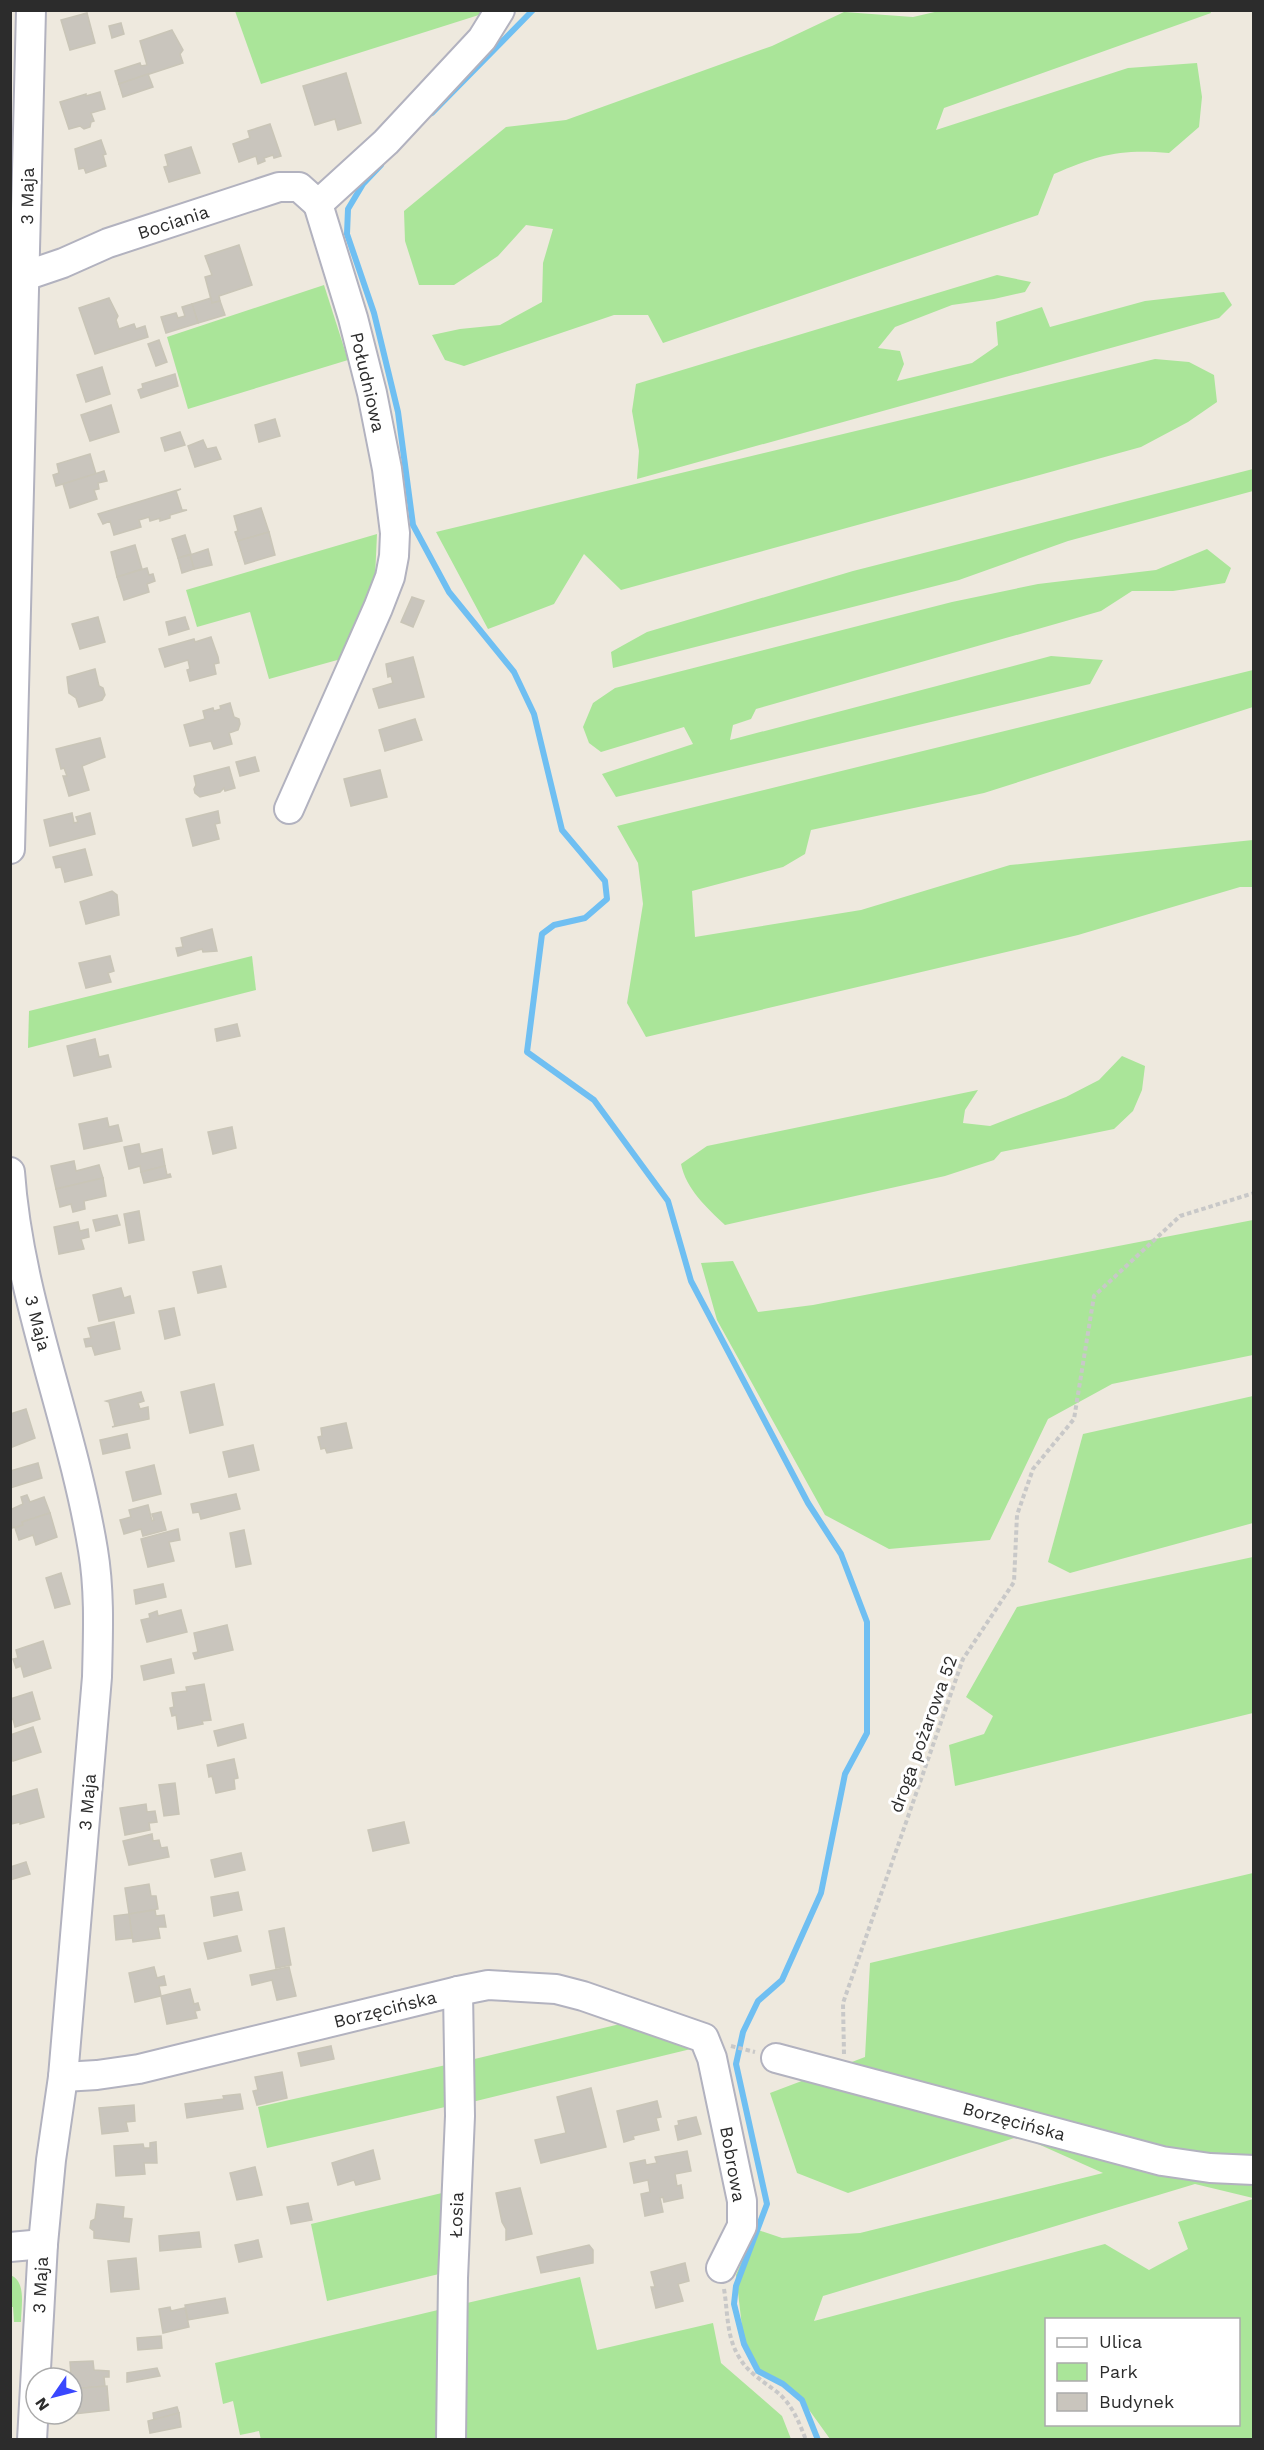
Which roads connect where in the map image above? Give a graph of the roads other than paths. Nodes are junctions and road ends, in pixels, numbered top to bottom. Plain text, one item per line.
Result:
1 (31, 10) edge
2 (500, 10) edge
3 (318, 204) junction
4 (18, 279) edge
5 (289, 809) dead end
6 (10, 849) edge
7 (10, 1172) edge
8 (458, 1991) junction
9 (704, 2038) joint
10 (776, 2058) dead end
11 (63, 2076) junction
12 (1254, 2170) edge
13 (43, 2244) junction
14 (11, 2247) edge
15 (721, 2268) road end
16 (32, 2439) edge
17 (451, 2439) edge

1 - 4 street, 3 Maja
2 - 3 street
3 - 4 street, Bociania
3 - 5 street, Południowa
4 - 6 street, 3 Maja
7 - 11 street, 3 Maja
8 - 9 street, Borzęcińska
8 - 11 street, Borzęcińska
8 - 17 street, Łosia
9 - 15 street, Bobrowa
10 - 12 street, Borzęcińska
11 - 13 street, 3 Maja
13 - 14 street
13 - 16 street, 3 Maja

